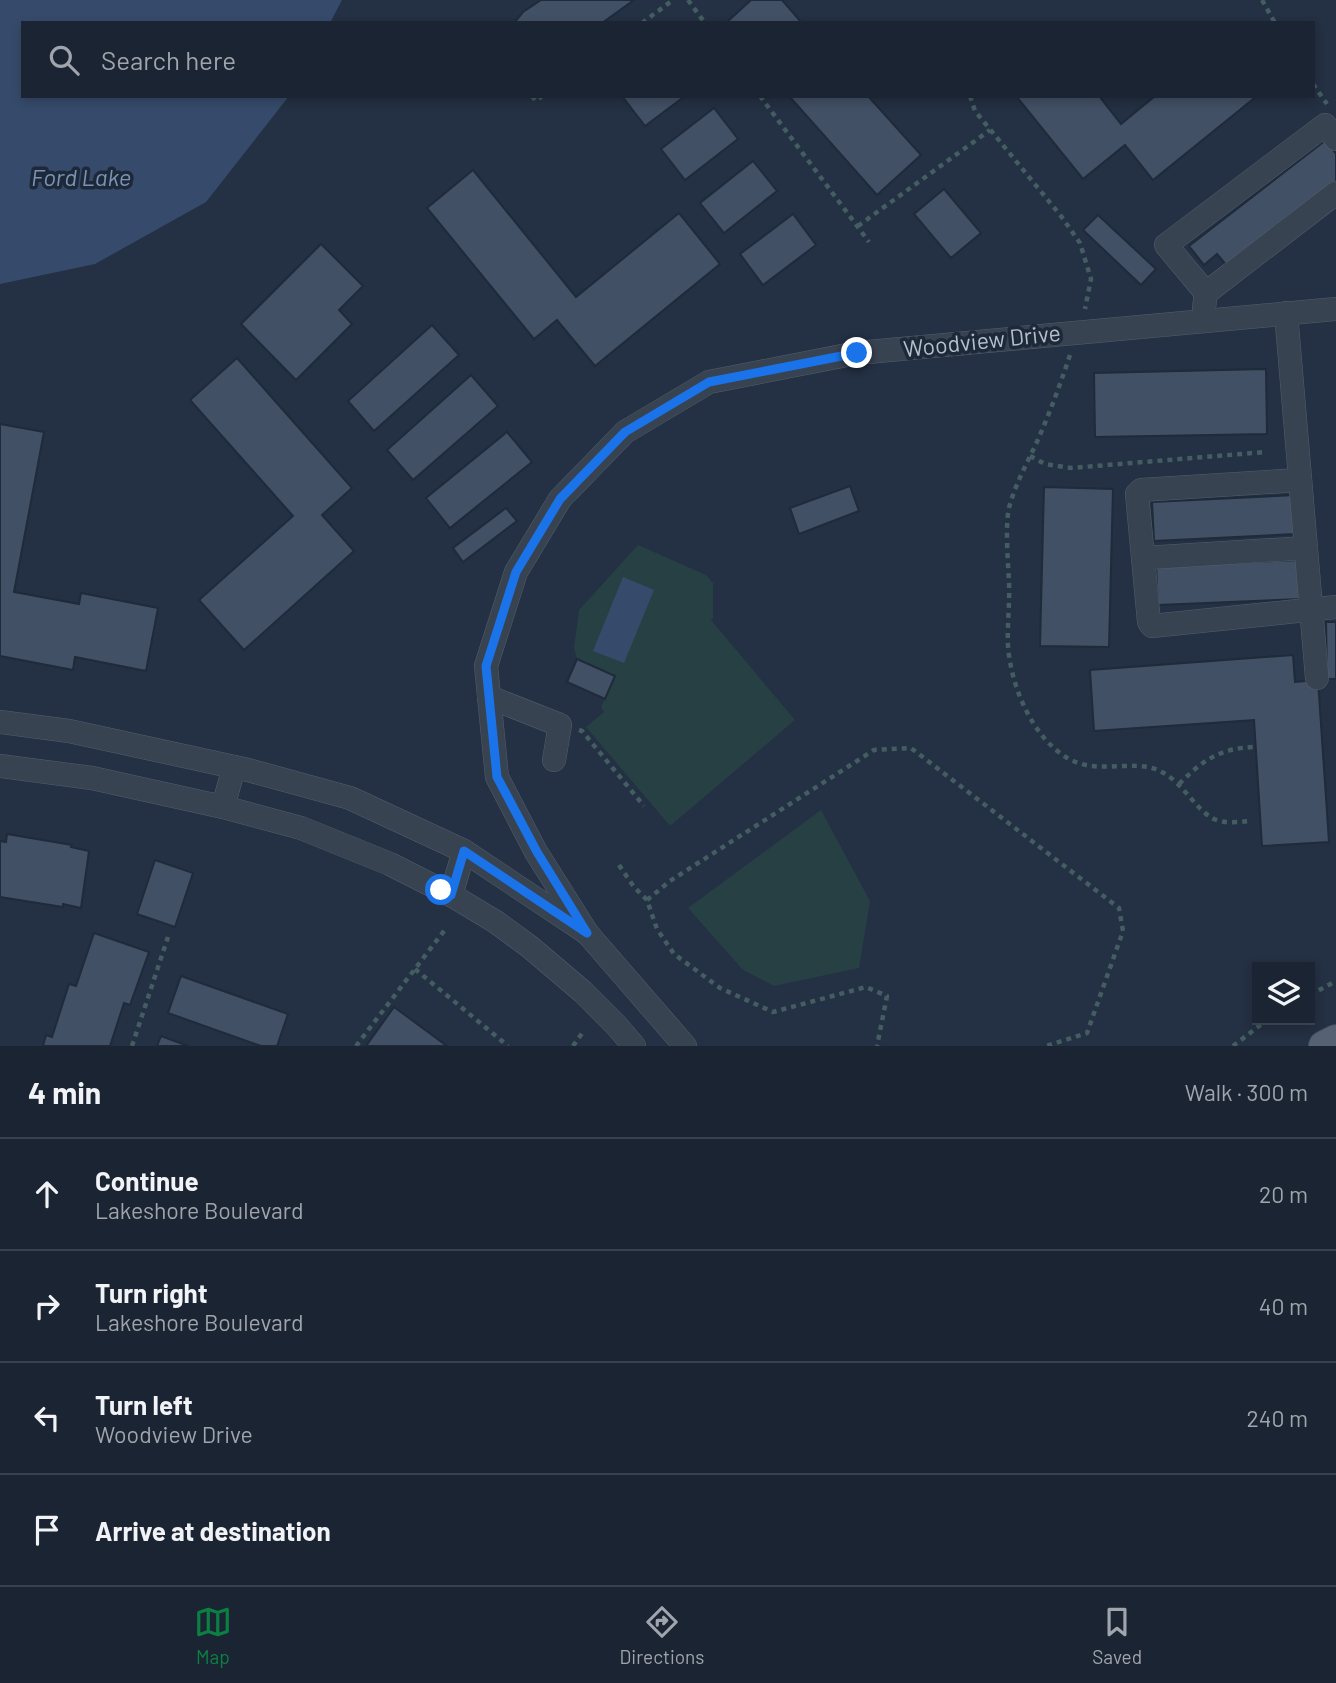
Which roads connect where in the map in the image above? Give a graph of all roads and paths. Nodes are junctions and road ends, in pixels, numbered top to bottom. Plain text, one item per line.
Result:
1 (673, 0) edge
2 (688, 0) edge
3 (1262, 0) edge
4 (645, 21) edge
5 (704, 21) edge
6 (1274, 21) edge
7 (762, 98) edge
8 (971, 98) edge
9 (990, 130) junction
10 (1336, 139) edge
11 (1336, 193) edge
12 (858, 226) junction
13 (869, 242) dead end
14 (1206, 293) junction
15 (1085, 309) dead end
16 (1336, 309) edge
17 (1286, 313) junction
18 (1202, 321) junction
19 (1072, 348) dead end
20 (1265, 452) dead end
21 (1030, 456) junction
22 (1300, 480) junction
23 (1306, 548) junction
24 (1143, 558) junction
25 (1336, 607) edge
26 (1311, 609) junction
27 (1317, 678) dead end
28 (489, 697) junction
29 (0, 722) edge
30 (582, 731) dead end
31 (1255, 747) dead end
32 (554, 760) dead end
33 (0, 765) edge
34 (234, 767) junction
35 (1179, 784) junction
36 (644, 806) dead end
37 (223, 807) junction
38 (1250, 821) dead end
39 (464, 851) junction
40 (619, 865) dead end
41 (439, 895) junction
42 (647, 900) junction
43 (447, 926) dead end
44 (587, 933) junction
45 (168, 937) dead end
46 (415, 969) junction
47 (1336, 981) edge
48 (1315, 992) edge
49 (643, 998) junction
50 (616, 1025) junction
51 (1260, 1025) edge
52 (583, 1032) dead end
53 (1336, 1040) edge
54 (132, 1046) edge
55 (356, 1046) edge
56 (508, 1046) edge
57 (573, 1046) edge
58 (634, 1046) edge
59 (685, 1046) edge
60 (877, 1046) edge
61 (1046, 1046) edge
62 (1233, 1046) edge
63 (1324, 1046) edge

1 - 4 path
2 - 5 path
3 - 6 path
7 - 12 path
8 - 9 path
9 - 12 path
9 - 15 path
10 - 14 street
11 - 14 street
12 - 13 path
14 - 18 street
16 - 17 street, Woodview Drive
17 - 18 street, Woodview Drive
17 - 22 street
18 - 28 street, Woodview Drive
19 - 21 path
20 - 21 path
21 - 35 path
22 - 23 street
22 - 24 street
23 - 24 street
23 - 26 street
24 - 26 street
25 - 26 street
26 - 27 street
28 - 32 street
28 - 44 street, Woodview Drive
29 - 34 street
30 - 36 path
31 - 35 path
33 - 37 street
34 - 37 street
34 - 39 street
35 - 38 path
37 - 41 street
39 - 41 street
39 - 44 street
40 - 42 path
41 - 50 street
42 - 60 path
42 - 61 path
43 - 46 path
44 - 49 street
45 - 54 path
46 - 55 path
46 - 56 path
47 - 48 path
49 - 50 street
49 - 59 street
50 - 58 street
51 - 62 path
52 - 57 path
53 - 63 main road

